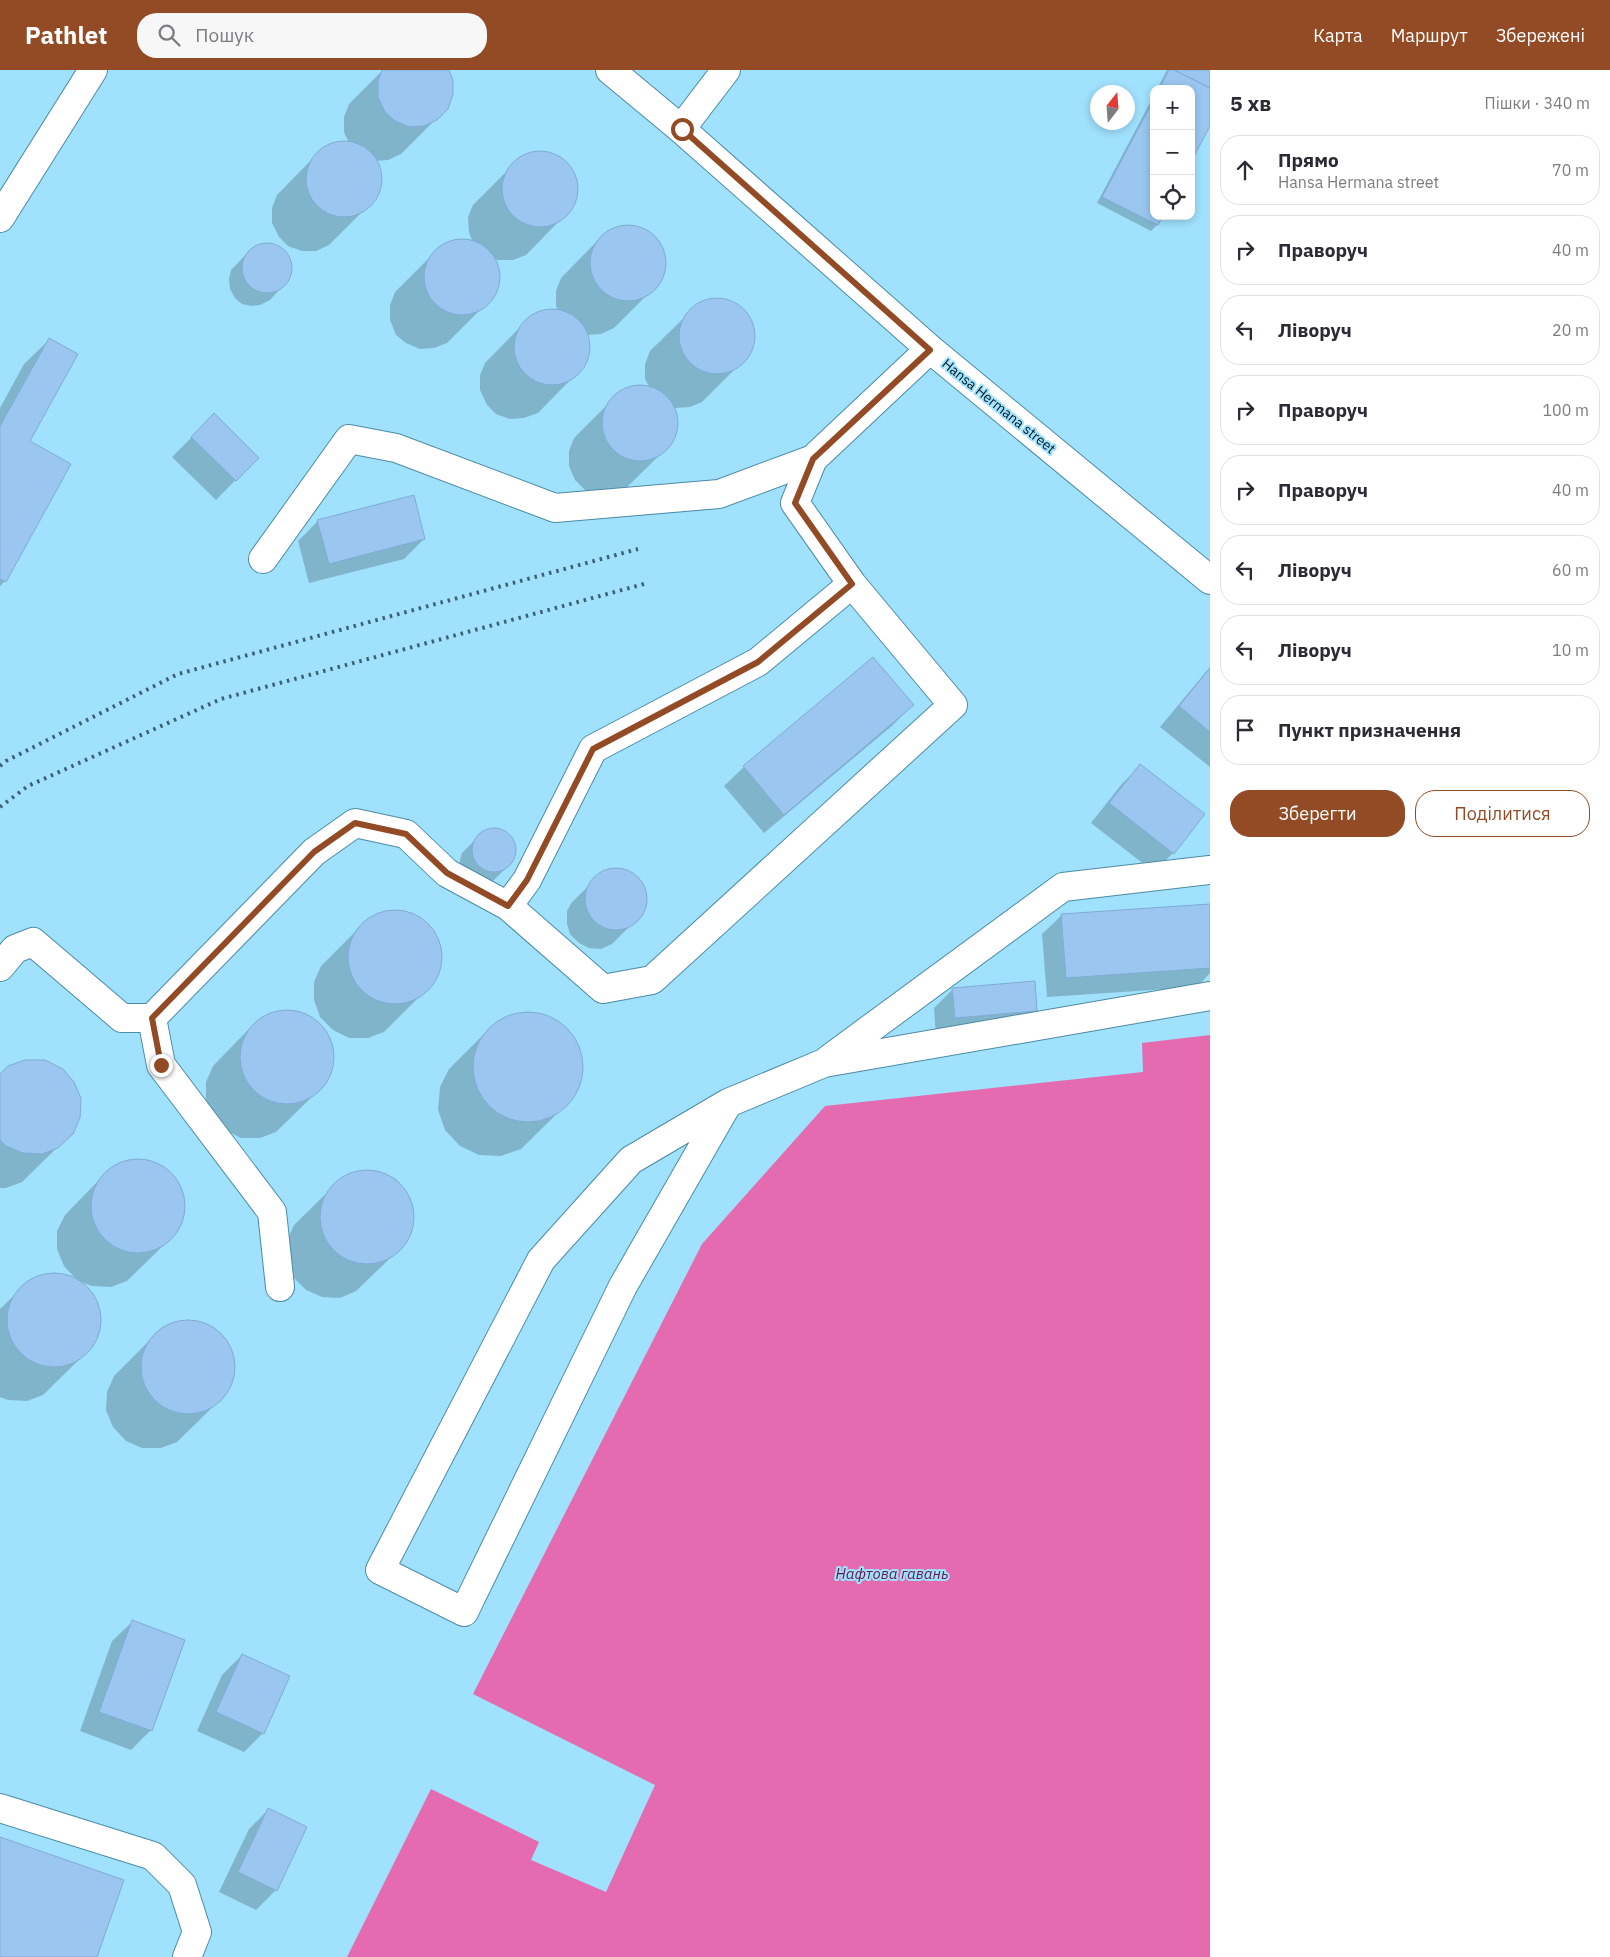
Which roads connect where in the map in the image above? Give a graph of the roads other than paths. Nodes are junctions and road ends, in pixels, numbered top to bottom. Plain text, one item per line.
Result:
1 (93, 70) edge
2 (610, 70) edge
3 (726, 70) edge
4 (682, 129) junction
5 (0, 218) edge
6 (930, 350) junction
7 (813, 459) junction
8 (264, 559) dead end
9 (1210, 580) edge
10 (852, 584) junction
11 (1210, 870) edge
12 (508, 906) junction
13 (0, 967) edge
14 (1210, 996) edge
15 (152, 1018) junction
16 (824, 1063) junction
17 (728, 1102) junction
18 (280, 1287) dead end
19 (0, 1808) edge
20 (187, 1957) edge

1 - 5 lane
2 - 4 lane, Hansa Hermana street
3 - 4 lane
4 - 6 lane, Hansa Hermana street
6 - 7 lane
6 - 9 lane, Hansa Hermana street
7 - 8 lane
7 - 10 lane
10 - 12 lane
10 - 12 lane
11 - 16 lane
12 - 15 lane
13 - 15 lane
14 - 16 lane
15 - 18 lane
16 - 17 lane
17 - 17 lane
19 - 20 lane

